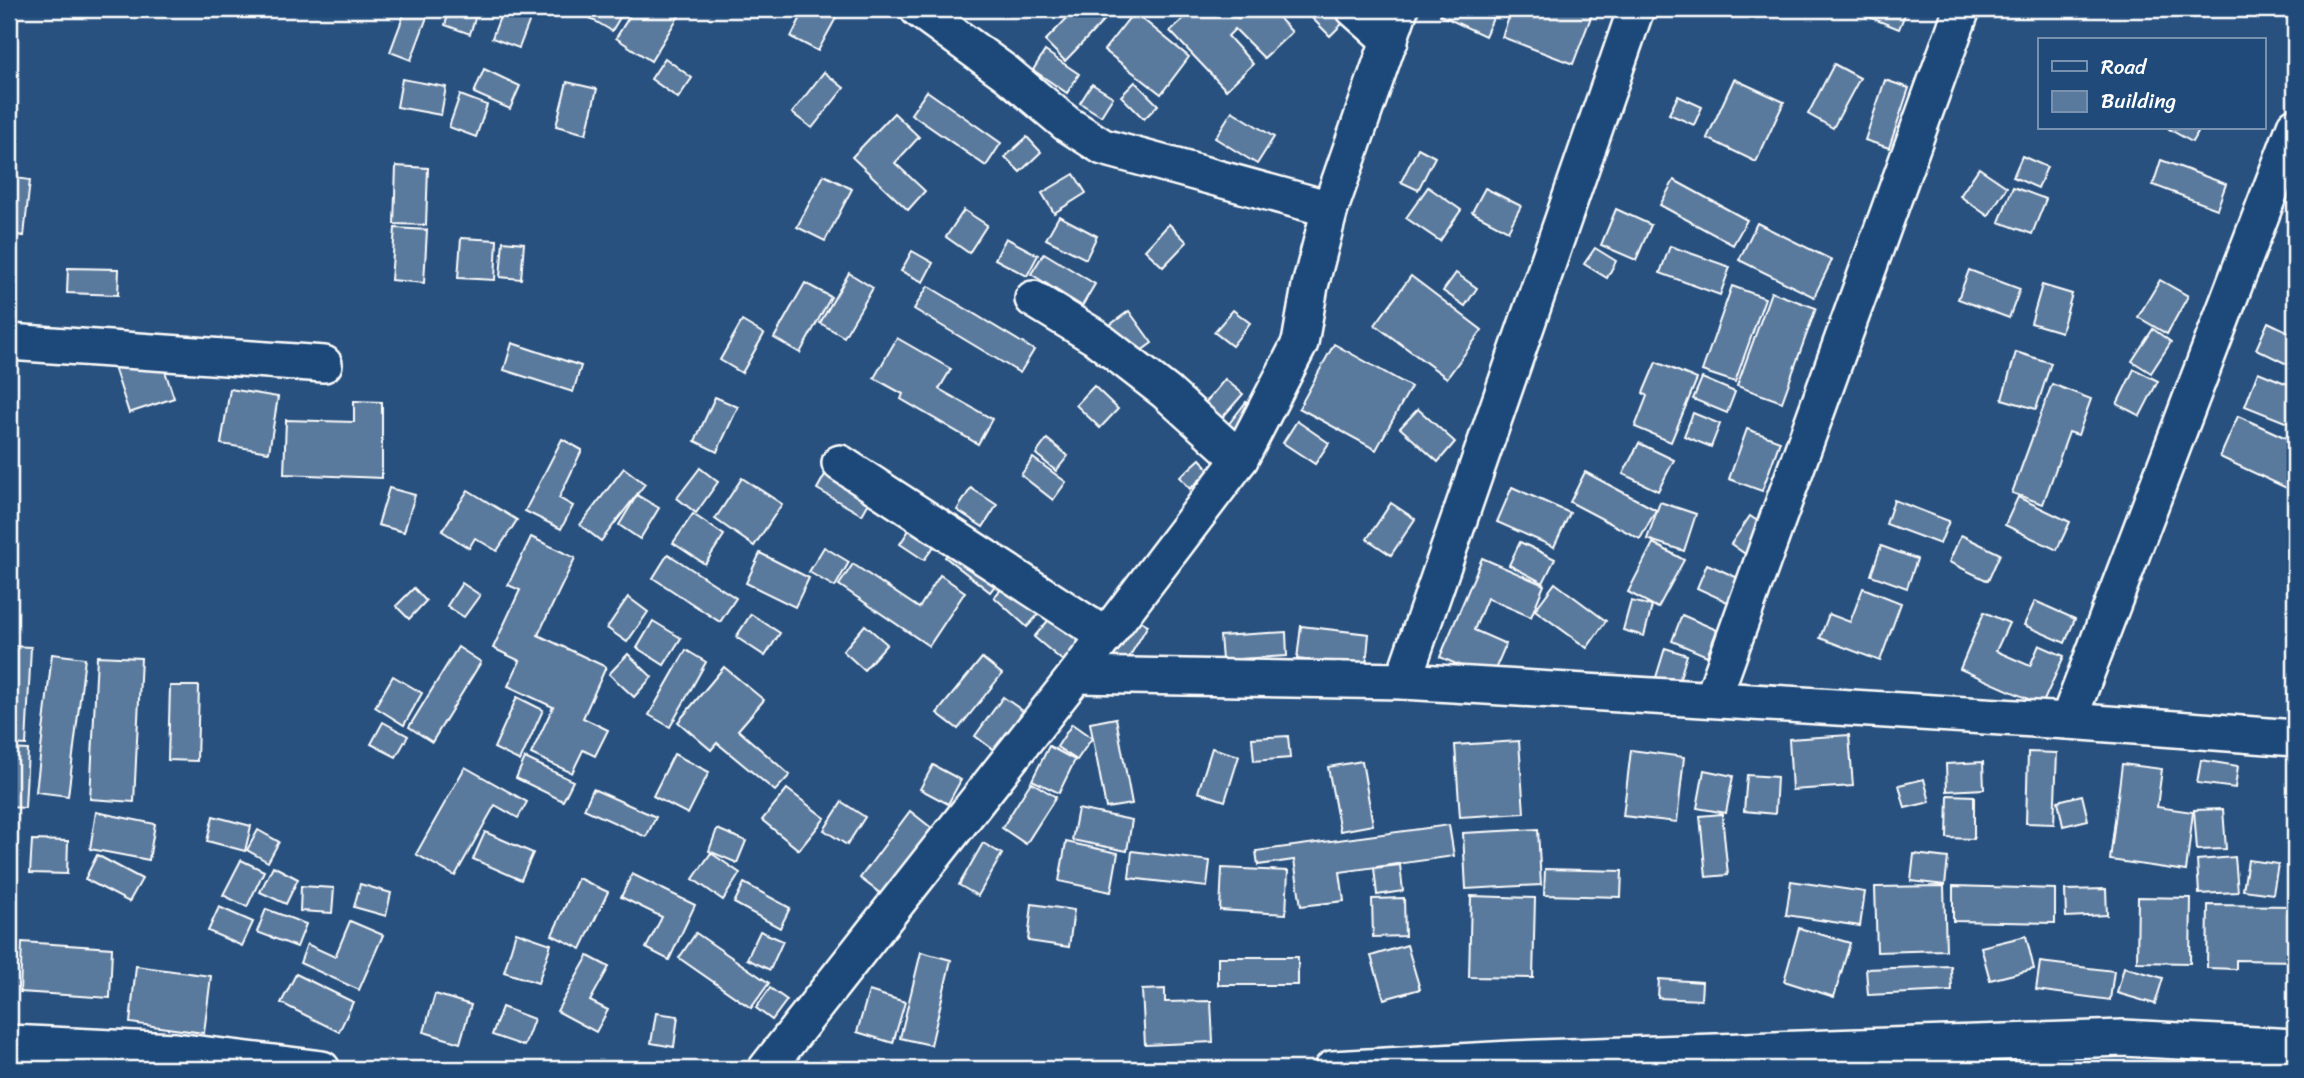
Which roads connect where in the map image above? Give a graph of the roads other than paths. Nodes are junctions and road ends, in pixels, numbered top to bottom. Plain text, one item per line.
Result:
1 (918, 9) edge
2 (1354, 9) edge
3 (1636, 9) edge
4 (1962, 9) edge
5 (1395, 25) edge
6 (2295, 126) edge
7 (1330, 209) junction
8 (1033, 299) dead end
9 (9, 342) edge
10 (324, 364) dead end
11 (1240, 459) junction
12 (840, 463) dead end
13 (1106, 636) junction
14 (1076, 675) junction
15 (1403, 681) junction
16 (1713, 698) junction
17 (2068, 721) junction
18 (2295, 738) edge
19 (9, 1043) edge
20 (2295, 1046) edge
21 (174, 1060) edge
22 (322, 1069) edge
23 (766, 1069) edge
24 (1332, 1069) edge

1 - 7 street
2 - 5 street
3 - 15 street
4 - 16 street
5 - 7 street
6 - 17 street
7 - 11 street
8 - 11 street
9 - 10 street
11 - 13 street
12 - 13 street
13 - 14 street
14 - 15 street
14 - 23 street
15 - 16 street
16 - 17 street
17 - 18 street
19 - 21 street
20 - 24 street
21 - 22 street

